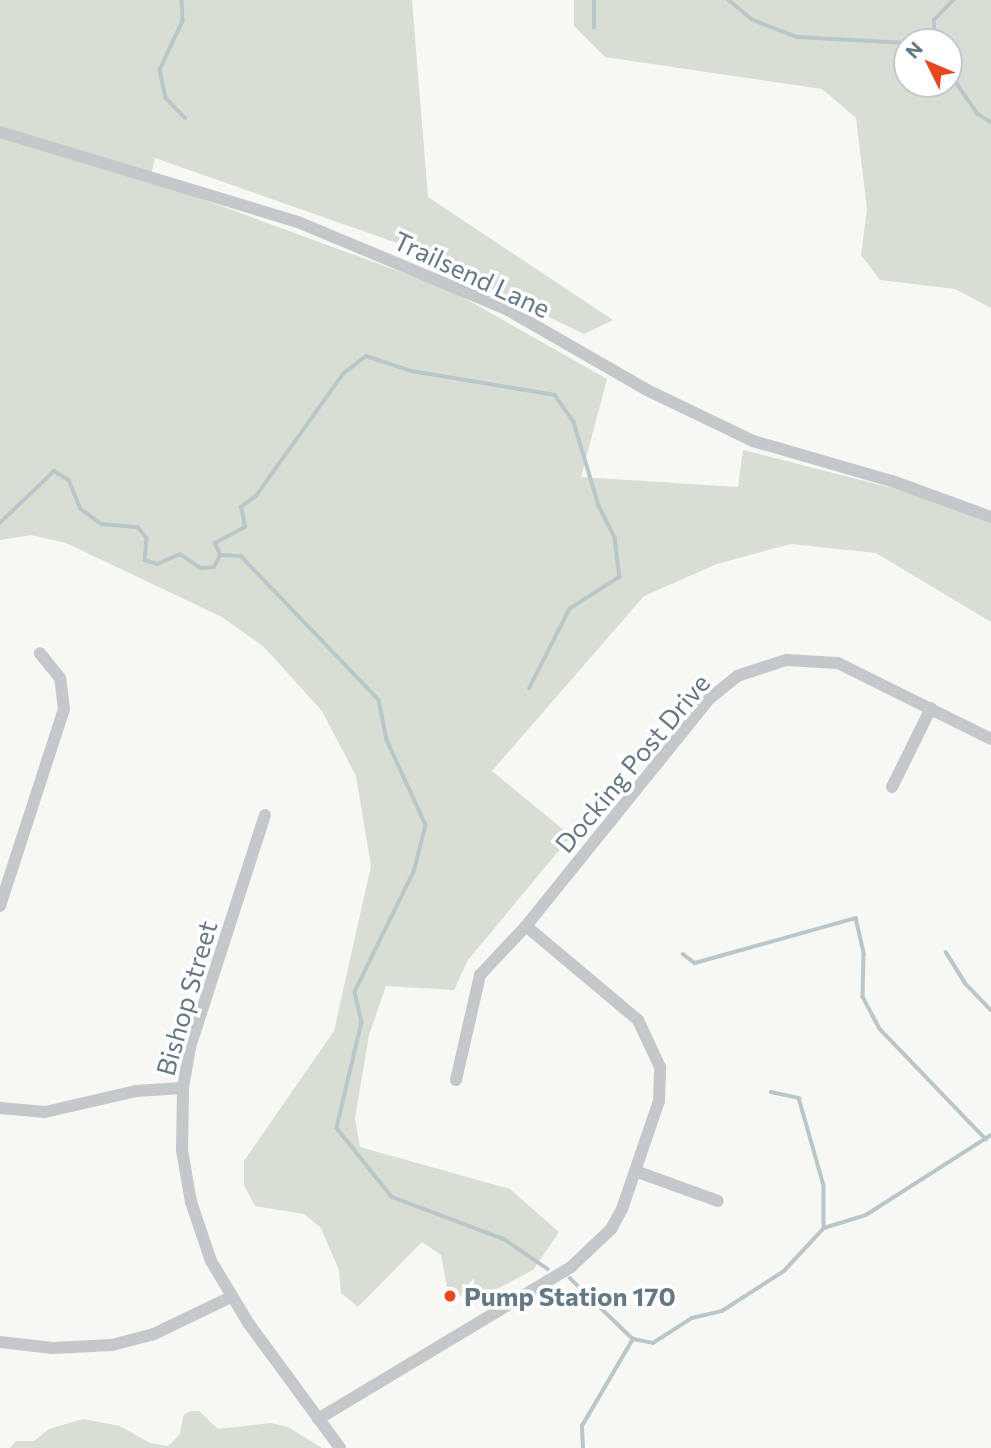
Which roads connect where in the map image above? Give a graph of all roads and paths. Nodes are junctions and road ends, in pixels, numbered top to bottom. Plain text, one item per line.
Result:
1 (0, 132) edge
2 (991, 517) edge
3 (40, 653) dead end
4 (931, 708) junction
5 (991, 739) edge
6 (892, 787) dead end
7 (265, 815) dead end
8 (6, 869) edge
9 (0, 906) edge
10 (526, 926) junction
11 (456, 1080) dead end
12 (183, 1088) junction
13 (0, 1108) edge
14 (635, 1171) junction
15 (718, 1201) dead end
16 (231, 1297) junction
17 (0, 1342) edge
18 (318, 1419) junction
19 (340, 1448) edge

1 - 2 street, Trailsend Lane
3 - 8 street
4 - 5 street, Docking Post Drive
4 - 6 street
4 - 10 street, Docking Post Drive
7 - 12 street, Bishop Street
8 - 9 street
10 - 11 street, Docking Post Drive
10 - 14 street
12 - 13 street
12 - 16 street, Bishop Street
14 - 15 street
14 - 18 street
16 - 17 street
16 - 18 street, Bishop Street
18 - 19 street, Bishop Street

